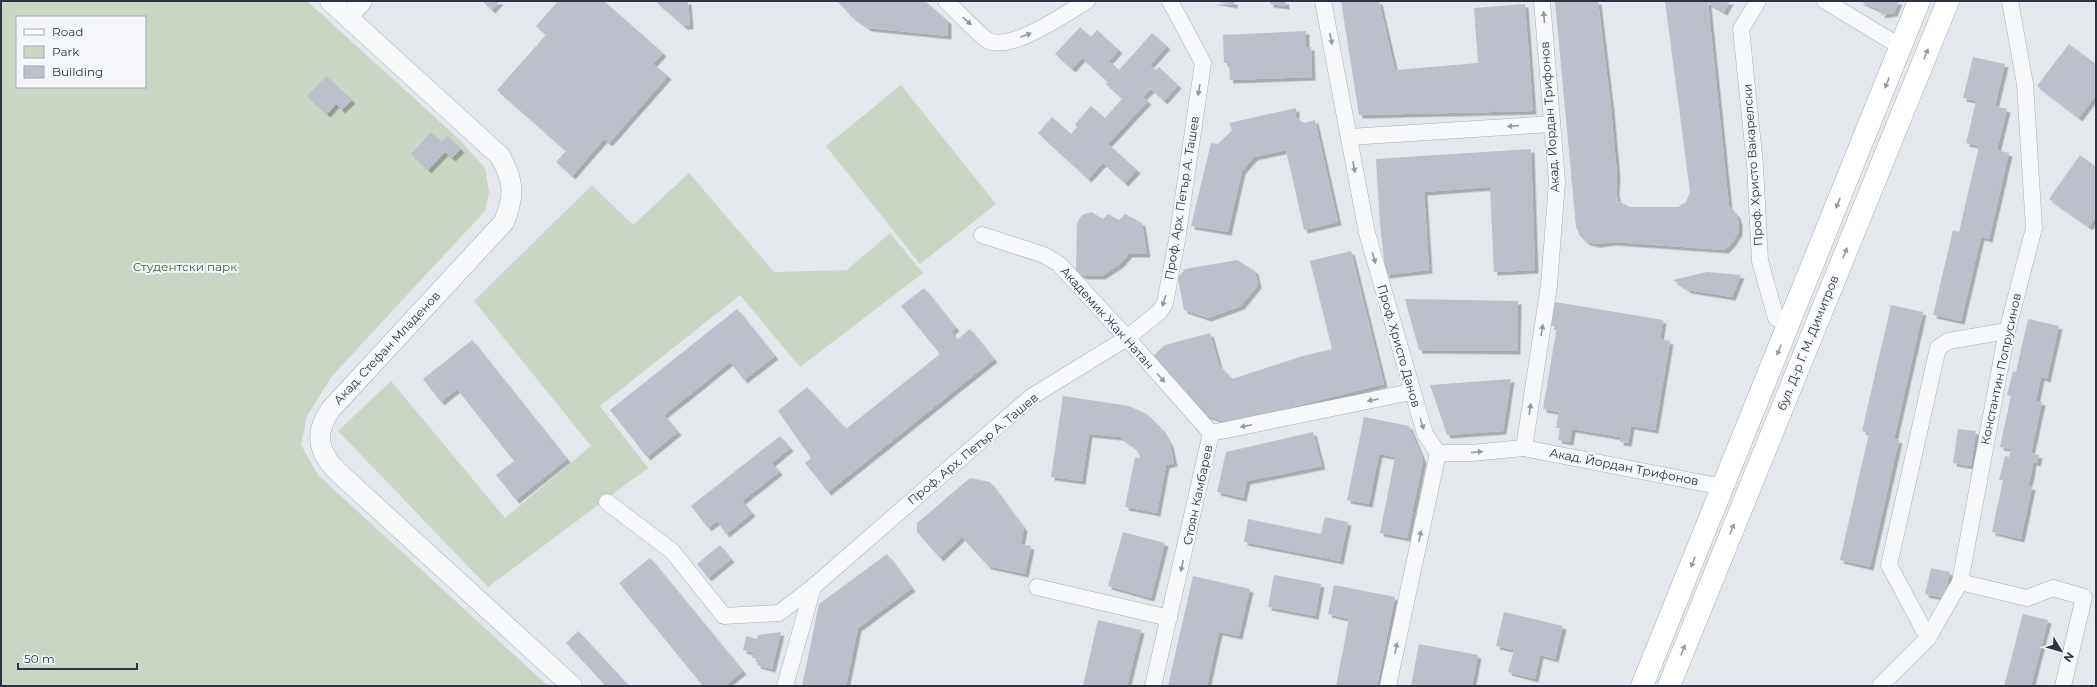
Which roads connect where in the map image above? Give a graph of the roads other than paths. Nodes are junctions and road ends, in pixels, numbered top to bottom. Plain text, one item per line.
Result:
1 (330, 1) edge
2 (362, 1) edge
3 (946, 1) edge
4 (1087, 1) edge
5 (1170, 1) edge
6 (1323, 1) edge
7 (1542, 1) edge
8 (1758, 1) edge
9 (1824, 1) edge
10 (1919, 1) edge
11 (1948, 1) edge
12 (2010, 1) edge
13 (348, 17) junction
14 (1901, 47) junction
15 (1552, 124) junction
16 (1349, 137) junction
17 (982, 235) dead end
18 (1790, 323) junction
19 (2006, 331) junction
20 (1127, 338) junction
21 (1412, 392) junction
22 (1211, 434) junction
23 (1524, 448) junction
24 (1438, 453) junction
25 (1723, 487) junction
26 (607, 502) dead end
27 (1960, 582) junction
28 (813, 587) junction
29 (1037, 587) dead end
30 (1169, 618) junction
31 (1928, 638) junction
32 (572, 686) edge
33 (785, 686) edge
34 (1153, 686) edge
35 (1388, 686) edge
36 (1642, 686) edge
37 (1669, 686) edge
38 (1880, 686) edge
39 (2063, 686) edge

1 - 13 street, Акад. Стефан Младенов
2 - 13 street
3 -> 4 street
5 -> 20 street, Проф. Арх. Петър А. Ташев
6 -> 16 street, Проф. Христо Данов
15 -> 7 street, Акад. Йордан Трифонов
8 - 18 street, Проф. Христо Вакарелски
9 - 14 street
10 - 14 main road, бул. Д-р Г. М. Димитров
37 -> 11 main road, бул. Д-р Г. М. Димитров
12 - 19 street, Константин Попрусинов
13 - 32 street, Акад. Стефан Младенов
14 -> 18 main road, бул. Д-р Г. М. Димитров
15 -> 16 street
23 -> 15 street, Акад. Йордан Трифонов
16 -> 21 street, Проф. Христо Данов
17 - 20 street, Академик Жак Натан
18 -> 25 main road, бул. Д-р Г. М. Димитров
19 - 27 street, Константин Попрусинов
19 - 31 street
20 -> 22 street, Академик Жак Натан
20 - 28 street, Проф. Арх. Петър А. Ташев
21 -> 22 street, Стоян Камбарев
21 -> 24 street, Проф. Христо Данов
22 -> 30 street, Стоян Камбарев
24 -> 23 street, Акад. Йордан Трифонов
23 - 25 street, Акад. Йордан Трифонов
35 -> 24 street
25 -> 36 main road, бул. Д-р Г. М. Димитров
26 - 28 street, Проф. Арх. Петър А. Ташев
27 - 31 street, Константин Попрусинов
27 - 39 street
28 - 33 street
29 - 30 street
30 - 34 street, Стоян Камбарев
31 - 38 street, Константин Попрусинов

